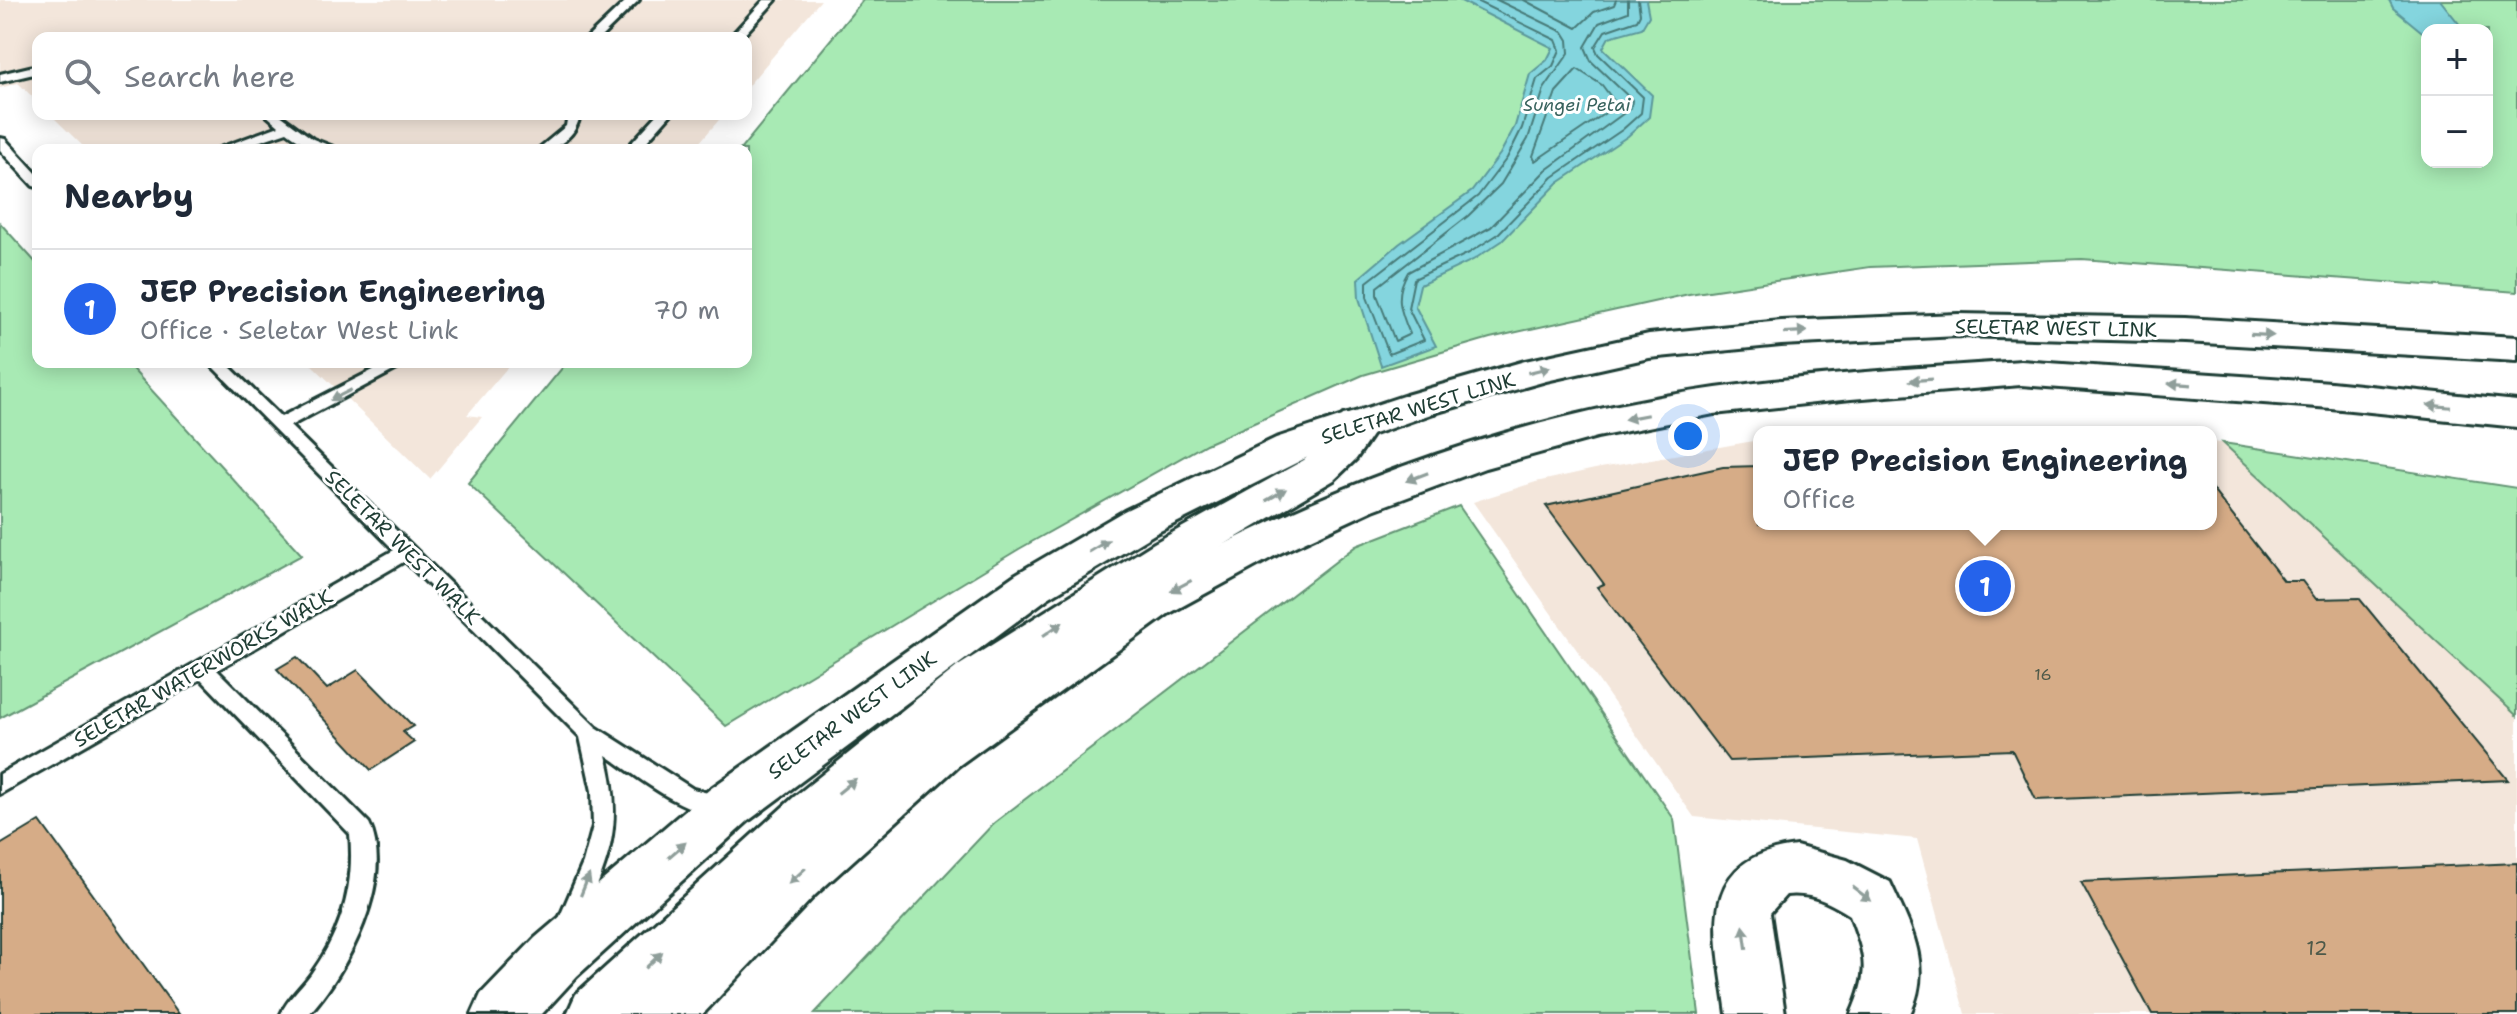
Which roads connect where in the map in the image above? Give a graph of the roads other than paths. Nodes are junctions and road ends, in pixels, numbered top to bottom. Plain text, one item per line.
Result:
1 (633, 0) edge
2 (770, 0) edge
3 (599, 32) edge
4 (741, 32) edge
5 (32, 70) edge
6 (0, 78) edge
7 (277, 120) edge
8 (573, 120) edge
9 (660, 120) edge
10 (286, 128) junction
11 (0, 142) edge
12 (239, 144) edge
13 (314, 144) edge
14 (551, 144) edge
15 (638, 144) edge
16 (0, 160) edge
17 (16, 161) junction
18 (32, 177) edge
19 (2517, 349) edge
20 (222, 368) edge
21 (390, 368) edge
22 (2517, 414) edge
23 (279, 425) junction
24 (1358, 425) junction
25 (407, 551) junction
26 (203, 668) junction
27 (589, 733) junction
28 (0, 785) edge
29 (729, 805) junction
30 (556, 957) junction
31 (293, 1014) edge
32 (502, 1014) edge
33 (597, 1014) edge
34 (663, 1014) edge
35 (1756, 1014) edge
36 (1880, 1014) edge

1 - 3 lane
2 - 4 lane
5 - 6 lane
7 - 10 lane
8 - 14 lane
9 - 15 lane
10 - 12 lane
10 - 13 lane
11 - 17 lane
16 - 17 lane
17 - 18 lane
24 -> 19 main road, SELETAR WEST LINK
20 - 23 lane, SELETAR WEST WALK
21 -> 23 lane
22 -> 34 main road
23 - 25 lane, SELETAR WEST WALK
29 -> 24 main road, SELETAR WEST LINK
33 -> 24 main road
25 - 26 lane, SELETAR WATERWORKS WALK
25 - 27 lane, SELETAR WEST WALK
26 - 28 lane, SELETAR WATERWORKS WALK
26 - 31 lane
27 - 29 lane, SELETAR WEST WALK
30 -> 27 lane
30 -> 29 main road, SELETAR WEST LINK
30 - 32 main road, SELETAR WEST LINK
35 -> 36 street

